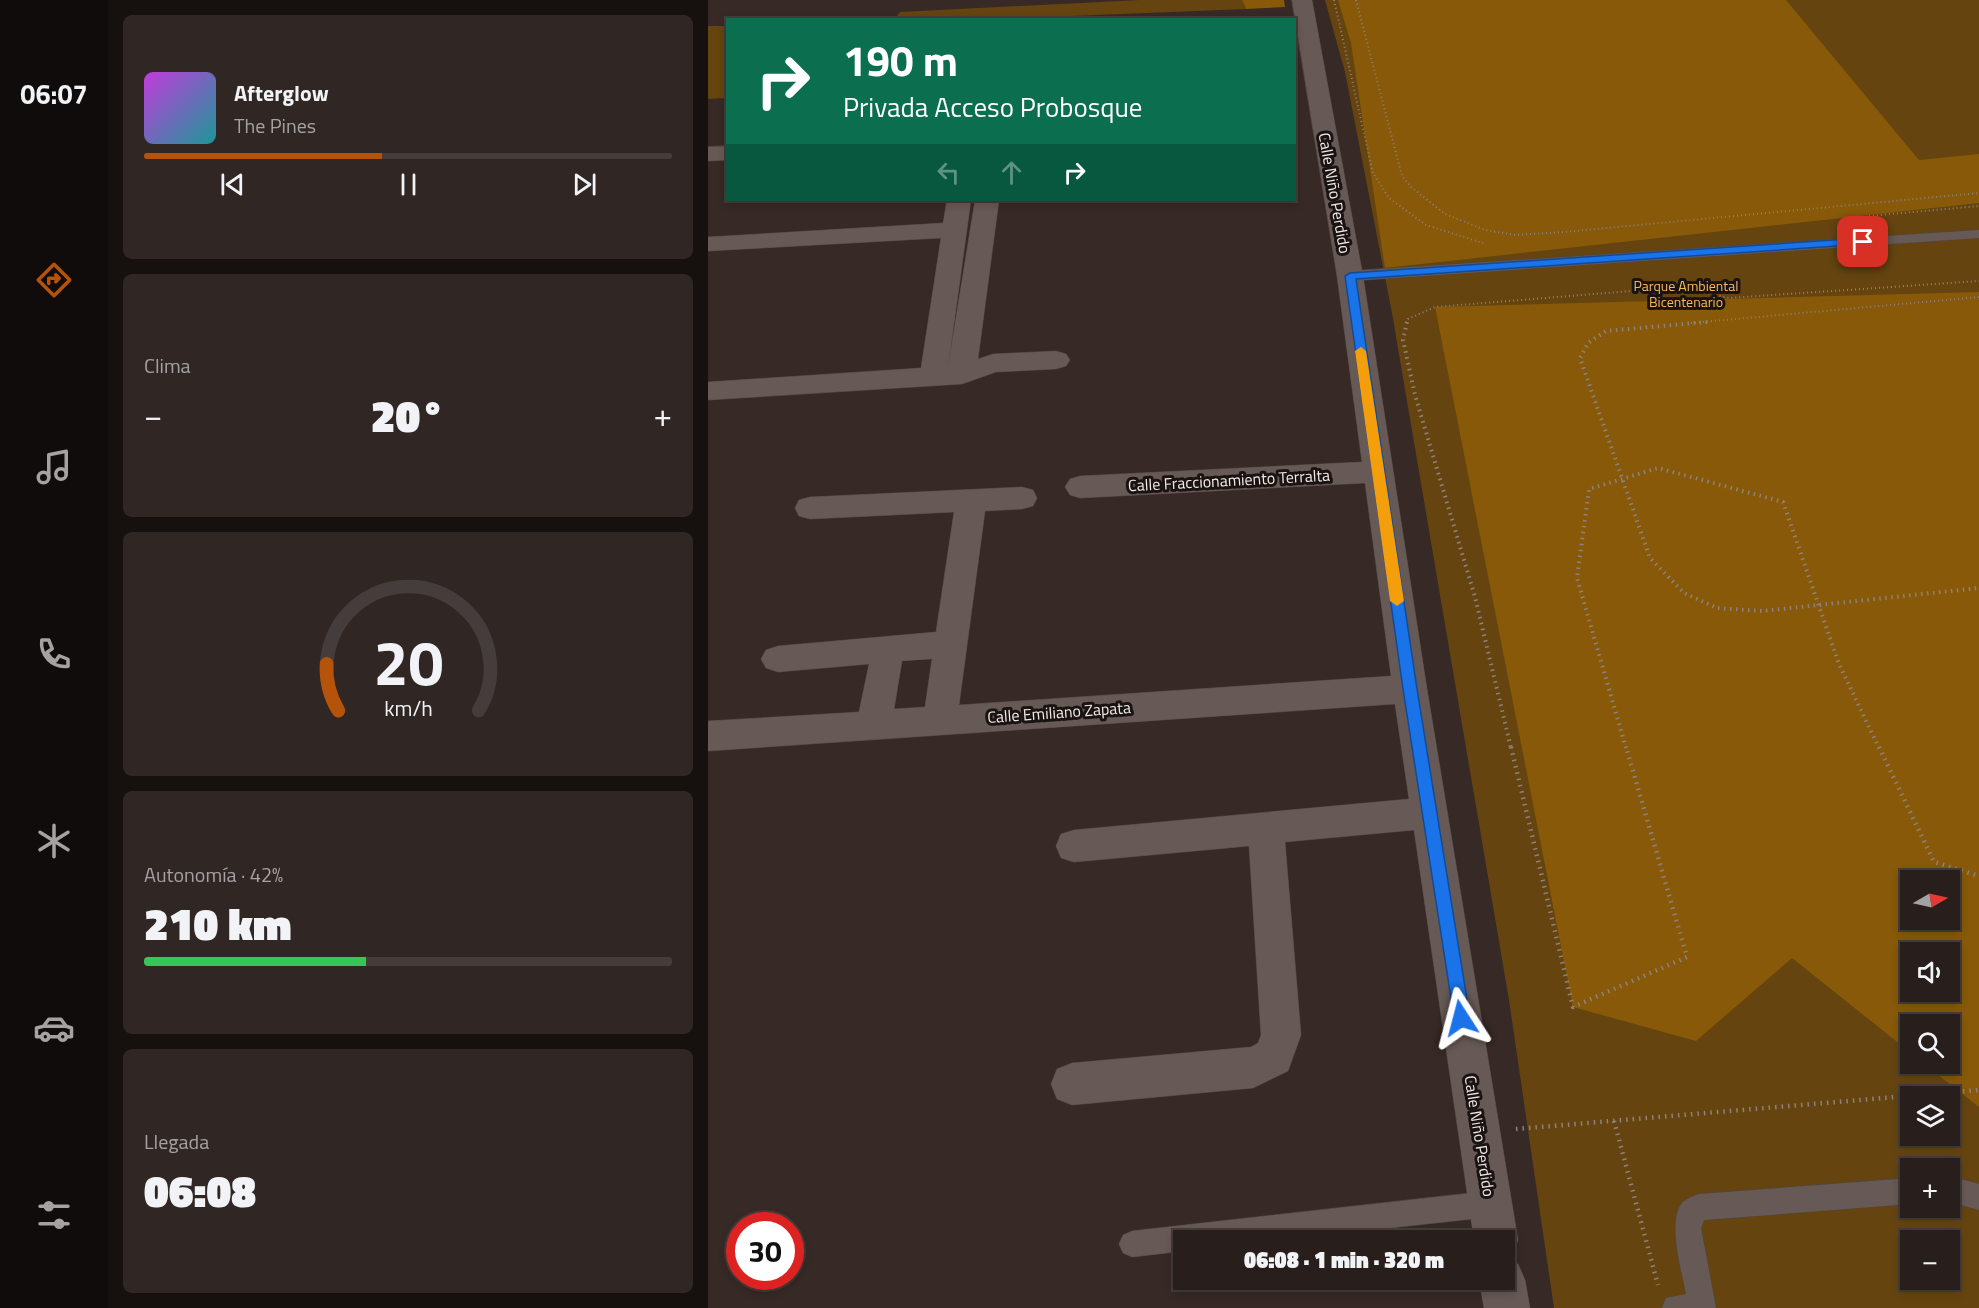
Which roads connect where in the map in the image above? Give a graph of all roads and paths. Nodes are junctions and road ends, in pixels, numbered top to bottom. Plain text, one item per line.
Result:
1 (1302, 0) edge
2 (1334, 0) edge
3 (1356, 0) edge
4 (1301, 36) edge
5 (1304, 65) edge
6 (726, 140) edge
7 (708, 141) edge
8 (726, 153) edge
9 (708, 154) edge
10 (1979, 193) edge
11 (959, 201) edge
12 (987, 201) edge
13 (1979, 206) edge
14 (1869, 216) dead end
15 (1979, 234) edge
16 (953, 239) junction
17 (708, 244) edge
18 (1488, 244) dead end
19 (708, 261) edge
20 (1350, 276) junction
21 (1979, 281) edge
22 (1979, 297) edge
23 (1056, 360) dead end
24 (964, 364) junction
25 (935, 366) junction
26 (708, 371) edge
27 (708, 391) edge
28 (1378, 472) junction
29 (1080, 487) dead end
30 (1022, 498) dead end
31 (971, 501) junction
32 (810, 508) dead end
33 (1979, 588) edge
34 (951, 644) junction
35 (888, 649) junction
36 (778, 659) dead end
37 (1410, 689) junction
38 (940, 720) junction
39 (874, 724) junction
40 (708, 736) edge
41 (1429, 813) junction
42 (1266, 828) junction
43 (1074, 846) dead end
44 (1979, 876) edge
45 (1072, 1084) dead end
46 (1979, 1090) edge
47 (1614, 1121) junction
48 (1479, 1132) junction
49 (1900, 1192) edge
50 (1960, 1192) edge
51 (1979, 1197) edge
52 (1490, 1204) junction
53 (1494, 1230) edge
54 (1132, 1244) dead end
55 (1504, 1290) edge
56 (1685, 1305) edge
57 (1507, 1308) edge

1 - 4 street, Calle Niño Perdido
2 - 18 path
3 - 10 path
4 - 5 street, Calle Niño Perdido
5 - 20 street, Calle Niño Perdido
6 - 7 street
8 - 9 street
11 - 16 street
12 - 24 street
13 - 14 path
15 - 20 lane
16 - 17 street
16 - 19 street
16 - 25 street
20 - 28 street, Calle Niño Perdido
21 - 44 path
22 - 33 path
23 - 24 street
24 - 25 street
25 - 26 street
25 - 27 street
28 - 29 street, Calle Fraccionamiento Terralta
28 - 37 street, Calle Niño Perdido
30 - 31 street
31 - 32 street
31 - 34 street
34 - 35 street
34 - 38 street
35 - 36 street
35 - 39 street
37 - 38 street, Calle Emiliano Zapata
37 - 41 street, Calle Niño Perdido
38 - 39 street, Calle Emiliano Zapata
39 - 40 street, Calle Emiliano Zapata
41 - 42 street
41 - 48 street, Calle Niño Perdido
42 - 43 street
42 - 45 street
46 - 47 path
47 - 48 path
47 - 56 path
48 - 52 street, Calle Niño Perdido
49 - 56 lane
50 - 51 lane
52 - 53 street, Calle Niño Perdido
52 - 54 lane
55 - 57 street

